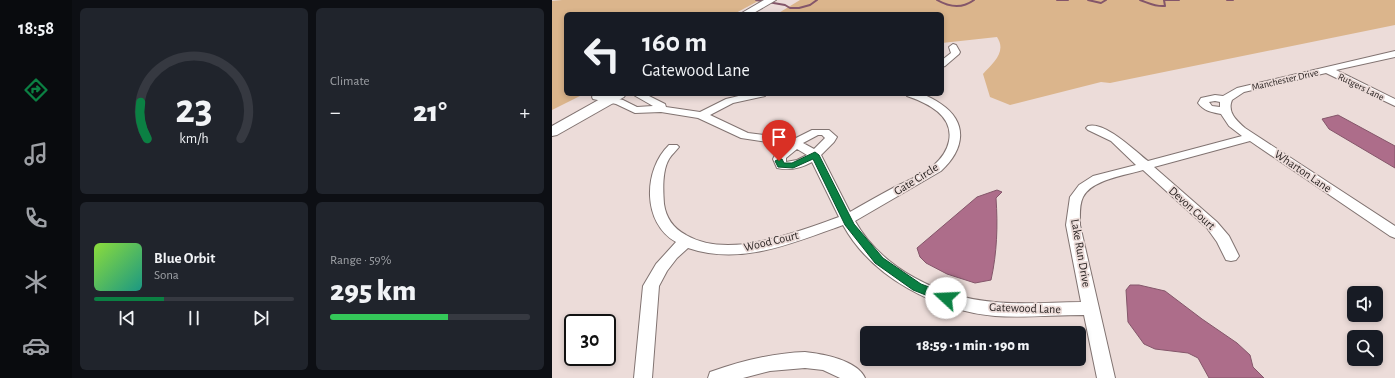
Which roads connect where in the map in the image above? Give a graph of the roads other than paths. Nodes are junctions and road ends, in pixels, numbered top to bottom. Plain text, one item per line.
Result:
1 (771, 0) edge
2 (783, 0) edge
3 (760, 11) edge
4 (954, 47) dead end
5 (1395, 54) edge
6 (944, 62) edge
7 (1328, 70) junction
8 (606, 96) edge
9 (641, 96) edge
10 (752, 96) edge
11 (916, 96) edge
12 (1395, 103) edge
13 (1225, 106) joint
14 (661, 109) junction
15 (700, 115) junction
16 (554, 127) edge
17 (1092, 128) dead end
18 (1252, 137) junction
19 (796, 144) junction
20 (673, 147) dead end
21 (815, 155) junction
22 (1145, 166) junction
23 (847, 219) junction
24 (1395, 233) edge
25 (685, 242) junction
26 (1231, 256) dead end
27 (1091, 308) junction
28 (643, 378) edge
29 (717, 378) edge
30 (856, 378) edge
31 (1106, 378) edge

1 - 3 main road
2 - 3 main road
4 - 6 street
5 - 7 street, Manchester Drive
7 - 12 street, Rutgers Lane
7 - 13 street, Manchester Drive
8 - 14 street
8 - 16 main road
9 - 14 street
10 - 15 street
11 - 23 street, Gate Circle
13 - 18 street, Wharton Lane
14 - 15 street
15 - 19 street
17 - 22 street, Devon Court
18 - 22 street, Lake Run Drive
18 - 24 street, Wharton Lane
19 - 21 street
19 - 21 street
19 - 21 street
20 - 25 street, Wood Court
21 - 23 street, Gatewood Lane
22 - 26 street, Devon Court
22 - 27 street, Lake Run Drive
23 - 25 street, Wood Court
23 - 27 street, Gatewood Lane
25 - 28 street
27 - 31 street, Lake Run Drive
29 - 30 street

